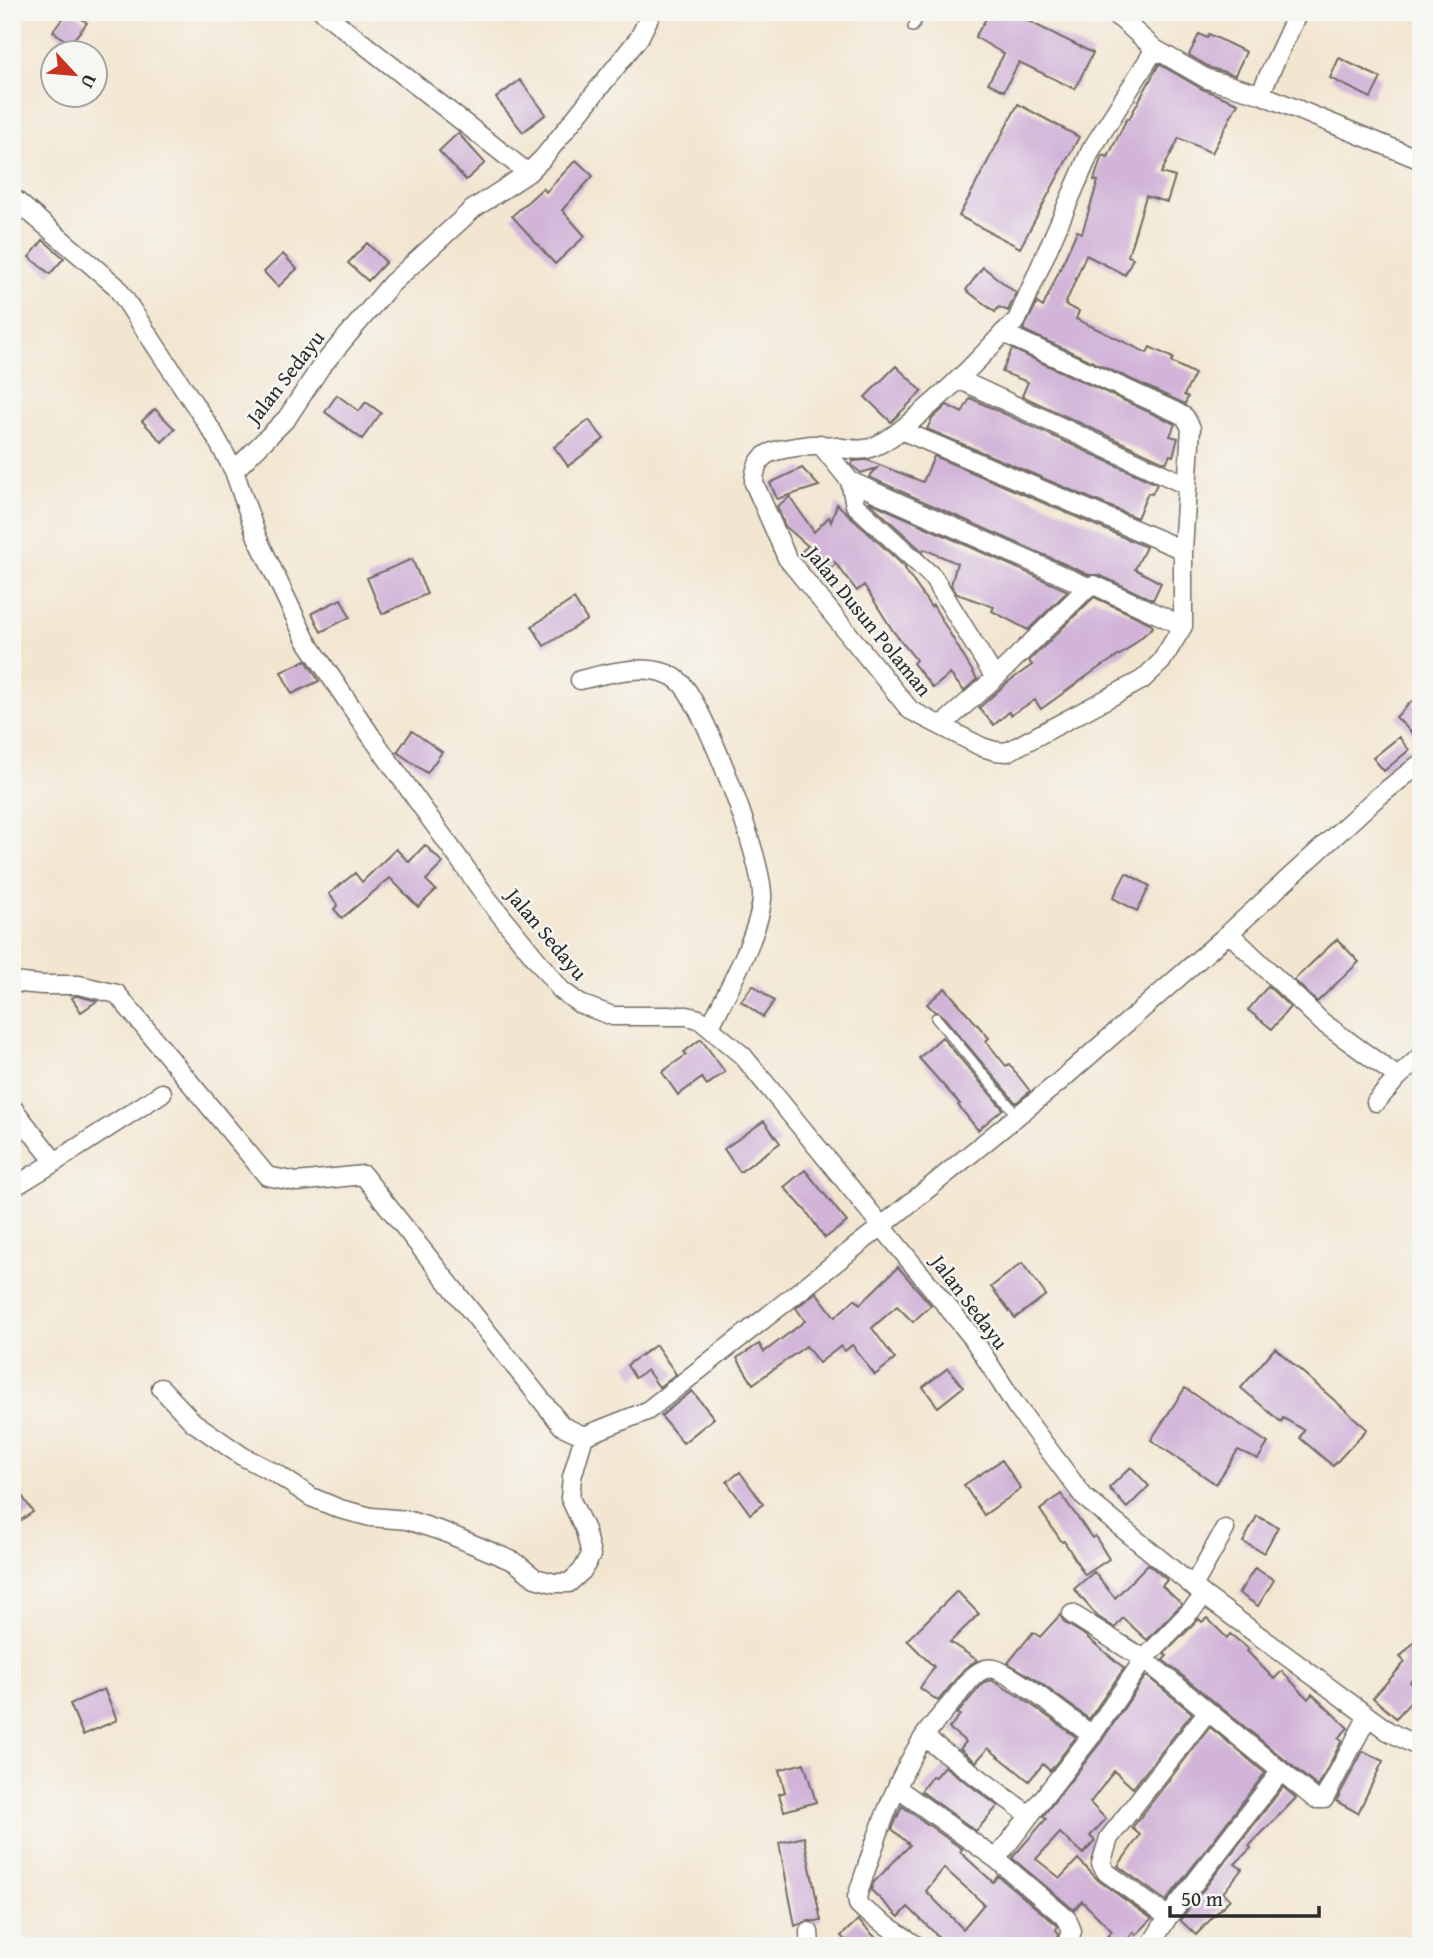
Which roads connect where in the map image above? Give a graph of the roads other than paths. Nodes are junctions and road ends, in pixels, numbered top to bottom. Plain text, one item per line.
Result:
1 (323, 12) edge
2 (652, 12) edge
3 (921, 12) edge
4 (1110, 12) edge
5 (1298, 12) edge
6 (913, 27) dead end
7 (1154, 49) junction
8 (1259, 94) junction
9 (1421, 160) edge
10 (528, 173) junction
11 (12, 197) edge
12 (1003, 334) junction
13 (960, 380) junction
14 (901, 430) junction
15 (820, 444) junction
16 (234, 471) junction
17 (850, 481) junction
18 (1186, 485) junction
19 (1183, 550) junction
20 (1088, 587) junction
21 (1183, 626) junction
22 (995, 678) junction
23 (580, 680) dead end
24 (942, 725) junction
25 (1421, 763) edge
26 (1229, 933) junction
27 (12, 982) edge
28 (936, 1018) dead end
29 (709, 1027) junction
30 (1421, 1056) edge
31 (1398, 1077) junction
32 (162, 1093) dead end
33 (1376, 1102) dead end
34 (12, 1107) edge
35 (1017, 1115) junction
36 (55, 1162) junction
37 (12, 1188) edge
38 (882, 1226) junction
39 (161, 1388) dead end
40 (584, 1436) junction
41 (1225, 1529) dead end
42 (1199, 1591) junction
43 (1072, 1614) dead end
44 (1144, 1659) junction
45 (1208, 1711) junction
46 (1368, 1716) junction
47 (1092, 1735) junction
48 (924, 1737) junction
49 (1421, 1748) edge
50 (1282, 1771) junction
51 (897, 1788) junction
52 (1028, 1815) junction
53 (996, 1859) junction
54 (1168, 1917) junction
55 (1074, 1942) edge
56 (917, 1946) edge
57 (1150, 1946) edge

1 - 10 street
2 - 10 street, Jalan Sedayu
3 - 6 lane
4 - 7 street
5 - 8 street
7 - 8 street
7 - 12 street, Jalan Dusun Polaman
8 - 9 street
10 - 16 street, Jalan Sedayu
11 - 16 street
12 - 13 street, Jalan Dusun Polaman
12 - 18 street
13 - 14 street, Jalan Dusun Polaman
13 - 18 street
14 - 15 street, Jalan Dusun Polaman
14 - 19 street
15 - 17 street
15 - 24 street, Jalan Dusun Polaman
16 - 29 street, Jalan Sedayu
17 - 20 street
17 - 22 street
18 - 19 street
19 - 21 street
20 - 21 street
20 - 22 street
21 - 24 street, Jalan Dusun Polaman
22 - 24 street
23 - 29 street
25 - 26 street
26 - 31 street
26 - 35 street
27 - 40 street
28 - 35 lane
29 - 38 street, Jalan Sedayu
30 - 31 street
31 - 33 street
32 - 36 street
34 - 36 street
35 - 38 street
36 - 37 street
38 - 40 street
38 - 42 street, Jalan Sedayu
39 - 40 street
41 - 42 street
42 - 44 street
42 - 46 street, Jalan Sedayu
43 - 44 street
44 - 45 street
44 - 47 street
45 - 50 street
45 - 54 street
46 - 49 street, Jalan Sedayu
46 - 50 street
47 - 48 street
47 - 52 street
48 - 51 street
48 - 52 street
50 - 54 street
51 - 53 street
51 - 56 street
52 - 53 street
53 - 55 street
54 - 57 street

